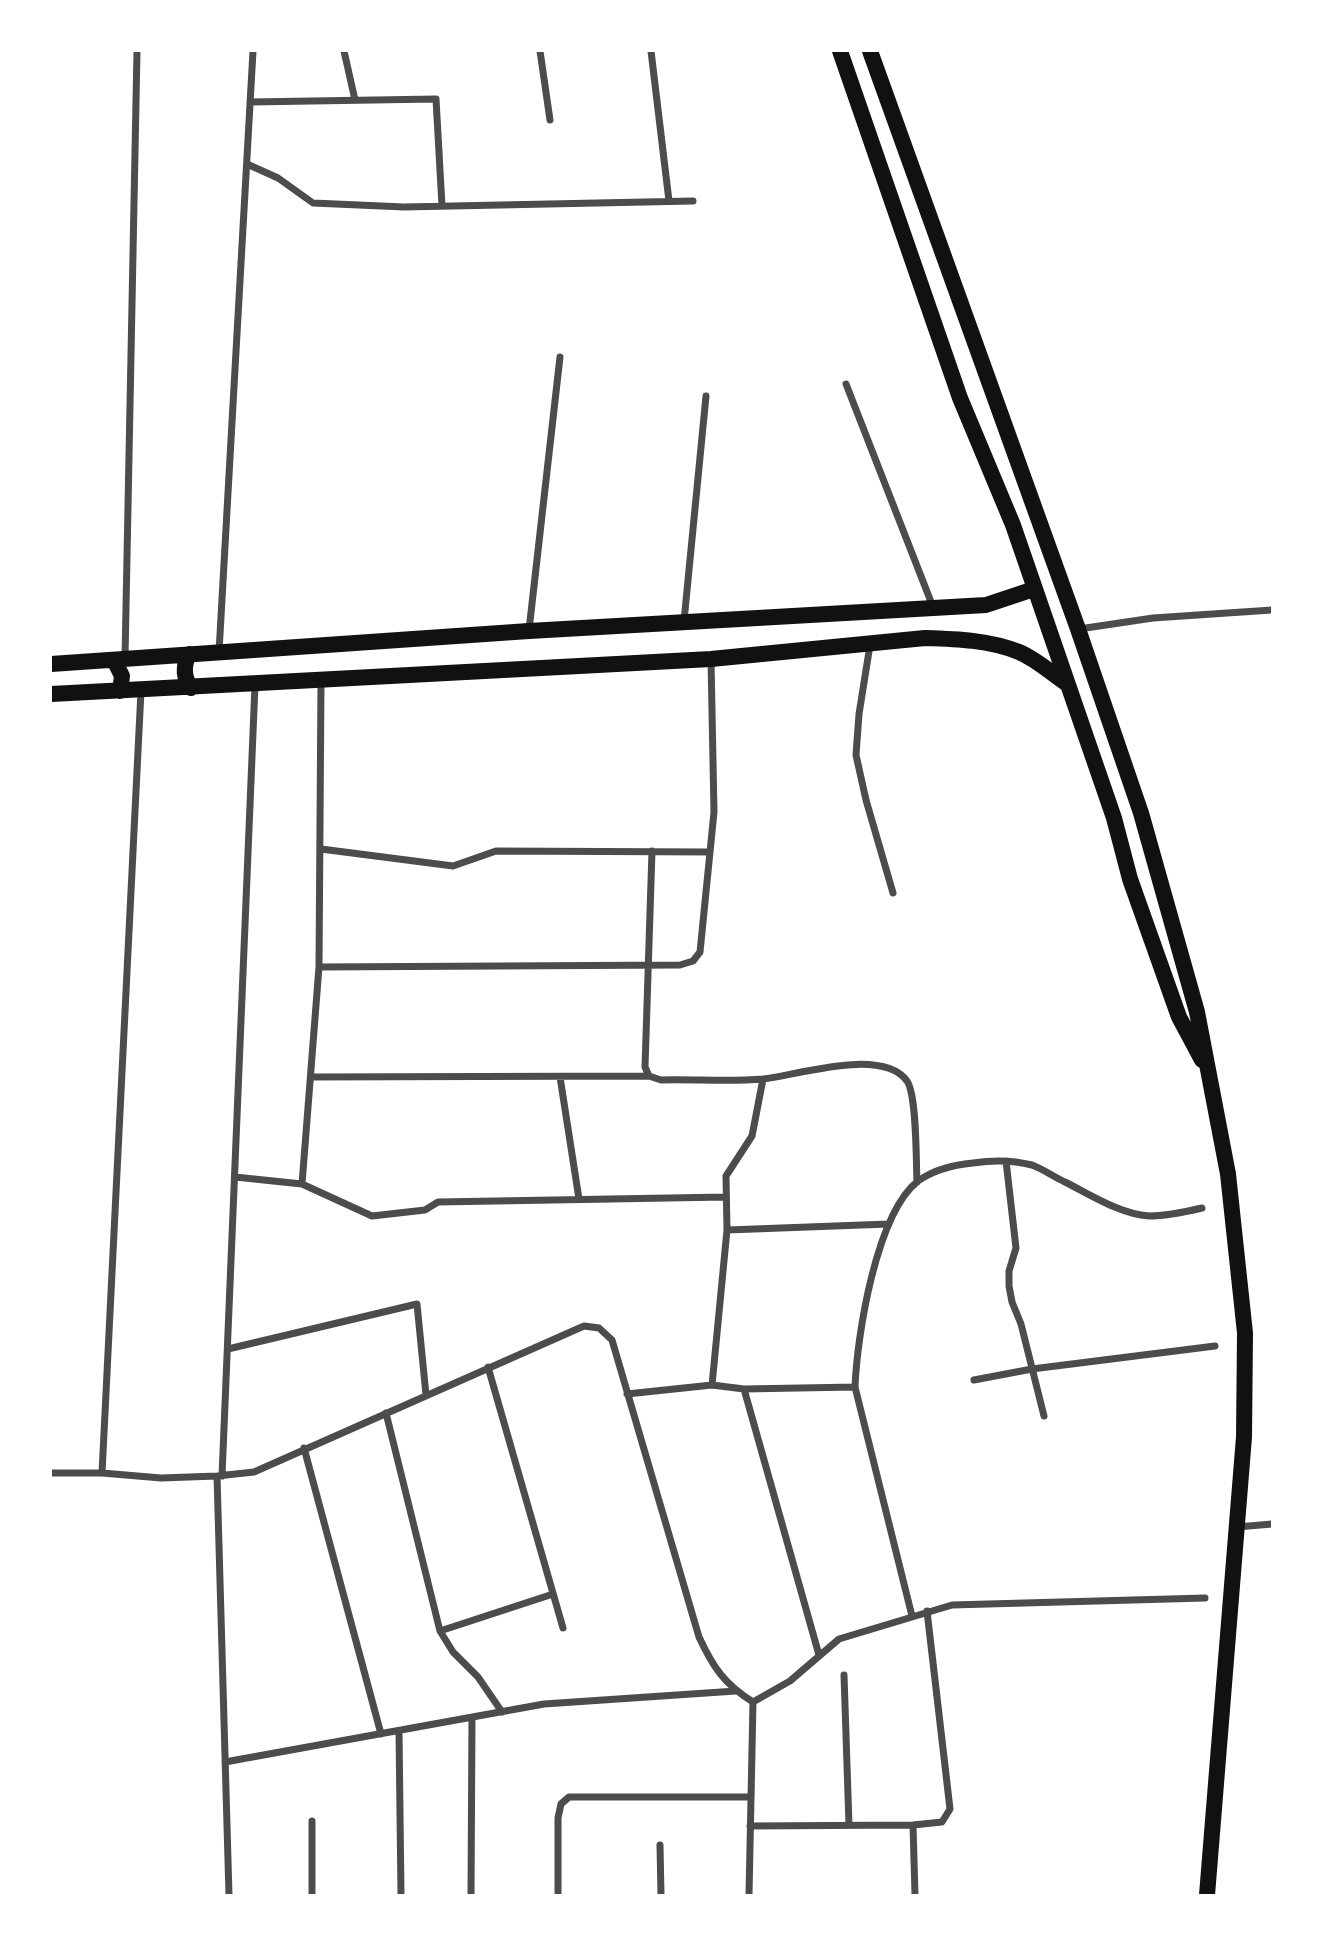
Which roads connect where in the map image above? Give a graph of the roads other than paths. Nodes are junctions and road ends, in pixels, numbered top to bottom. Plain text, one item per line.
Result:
1 (137, 51) edge
2 (253, 51) edge
3 (344, 51) edge
4 (540, 51) edge
5 (651, 51) edge
6 (840, 51) edge
7 (870, 51) edge
8 (355, 100) junction
9 (250, 102) junction
10 (550, 120) dead end
11 (247, 164) junction
12 (669, 201) junction
13 (693, 201) dead end
14 (442, 206) junction
15 (560, 357) dead end
16 (846, 384) dead end
17 (706, 396) dead end
18 (1034, 589) junction
19 (933, 608) junction
20 (1272, 610) edge
21 (684, 622) junction
22 (1078, 629) junction
23 (529, 631) junction
24 (870, 644) junction
25 (219, 653) junction
26 (189, 654) junction
27 (120, 659) junction
28 (711, 659) junction
29 (51, 664) edge
30 (321, 681) junction
31 (1066, 683) junction
32 (255, 685) junction
33 (191, 688) junction
34 (141, 690) junction
35 (120, 691) junction
36 (51, 694) edge
37 (1141, 813) junction
38 (1114, 818) junction
39 (321, 849) junction
40 (652, 851) junction
41 (710, 852) junction
42 (893, 893) dead end
43 (648, 965) junction
44 (319, 967) junction
45 (1209, 1075) junction
46 (649, 1076) junction
47 (311, 1077) junction
48 (561, 1077) junction
49 (764, 1079) junction
50 (1006, 1161) junction
51 (235, 1177) junction
52 (917, 1182) junction
53 (302, 1184) junction
54 (726, 1197) junction
55 (579, 1199) junction
56 (1202, 1208) dead end
57 (889, 1224) junction
58 (727, 1230) junction
59 (1215, 1346) dead end
60 (228, 1349) junction
61 (488, 1367) junction
62 (1032, 1369) junction
63 (974, 1380) dead end
64 (712, 1385) junction
65 (855, 1387) junction
66 (744, 1389) junction
67 (627, 1394) junction
68 (426, 1395) junction
69 (386, 1413) junction
70 (1044, 1416) dead end
71 (304, 1448) junction
72 (51, 1473) edge
73 (103, 1473) junction
74 (220, 1476) junction
75 (1272, 1524) edge
76 (1237, 1527) junction
77 (553, 1594) junction
78 (1205, 1598) dead end
79 (927, 1611) junction
80 (912, 1616) junction
81 (563, 1628) dead end
82 (440, 1631) junction
83 (819, 1655) junction
84 (844, 1675) dead end
85 (737, 1691) junction
86 (753, 1702) junction
87 (502, 1712) junction
88 (472, 1717) junction
89 (399, 1731) junction
90 (381, 1734) junction
91 (225, 1762) junction
92 (751, 1797) junction
93 (312, 1821) dead end
94 (750, 1825) junction
95 (849, 1825) junction
96 (913, 1825) junction
97 (660, 1845) dead end
98 (229, 1895) edge
99 (312, 1895) edge
100 (401, 1895) edge
101 (471, 1895) edge
102 (558, 1895) edge
103 (661, 1895) edge
104 (749, 1895) edge
105 (915, 1895) edge
106 (1207, 1895) edge

1 - 27 street
2 - 9 street
3 - 8 street
4 - 10 street
5 - 12 street
6 - 18 main road
7 - 22 main road
8 - 9 street
8 - 14 street
9 - 11 street
11 - 14 street
11 - 25 street
12 - 13 street
12 - 14 street
15 - 23 street
16 - 19 street
17 - 21 street
18 - 19 main road
18 - 31 main road
19 - 21 main road
20 - 22 street
21 - 23 main road
22 - 37 main road
23 - 25 main road
24 - 28 main road
24 - 31 main road
24 - 42 street
25 - 26 main road
26 - 27 main road
26 - 33 main road
27 - 29 main road
27 - 35 main road
28 - 30 main road
28 - 41 street
30 - 32 main road
30 - 39 street
31 - 38 main road
32 - 33 main road
32 - 51 street
33 - 34 main road
34 - 35 main road
34 - 73 street
35 - 36 main road
37 - 38 main road
37 - 45 main road
38 - 45 main road
39 - 40 street
39 - 44 street
40 - 41 street
40 - 43 street
41 - 43 street
43 - 44 street
43 - 46 street
44 - 47 street
45 - 76 main road
46 - 48 street
46 - 49 street
47 - 48 street
47 - 53 street
48 - 55 street
49 - 52 street
49 - 54 street
50 - 52 street
50 - 56 street
50 - 62 street
51 - 53 street
51 - 60 street
52 - 57 street
53 - 55 street
54 - 55 street
54 - 58 street
57 - 58 street
57 - 65 street
58 - 64 street
59 - 62 street
60 - 68 street
60 - 74 street
61 - 67 street
61 - 68 street
61 - 77 street
62 - 63 street
62 - 70 street
64 - 66 street
64 - 67 street
65 - 66 street
65 - 80 street
66 - 83 street
67 - 85 street
68 - 69 street
69 - 71 street
69 - 82 street
71 - 74 street
71 - 90 street
72 - 73 street
73 - 74 street
74 - 91 street
75 - 76 street
76 - 106 main road
77 - 81 street
77 - 82 street
78 - 79 street
79 - 80 street
79 - 96 street
80 - 83 street
82 - 87 street
83 - 86 street
84 - 95 street
85 - 86 street
85 - 87 street
86 - 92 street
87 - 88 street
88 - 89 street
88 - 101 street
89 - 90 street
89 - 100 street
90 - 91 street
91 - 98 street
92 - 94 street
92 - 102 street
93 - 99 street
94 - 95 street
94 - 104 street
95 - 96 street
96 - 105 street
97 - 103 street

